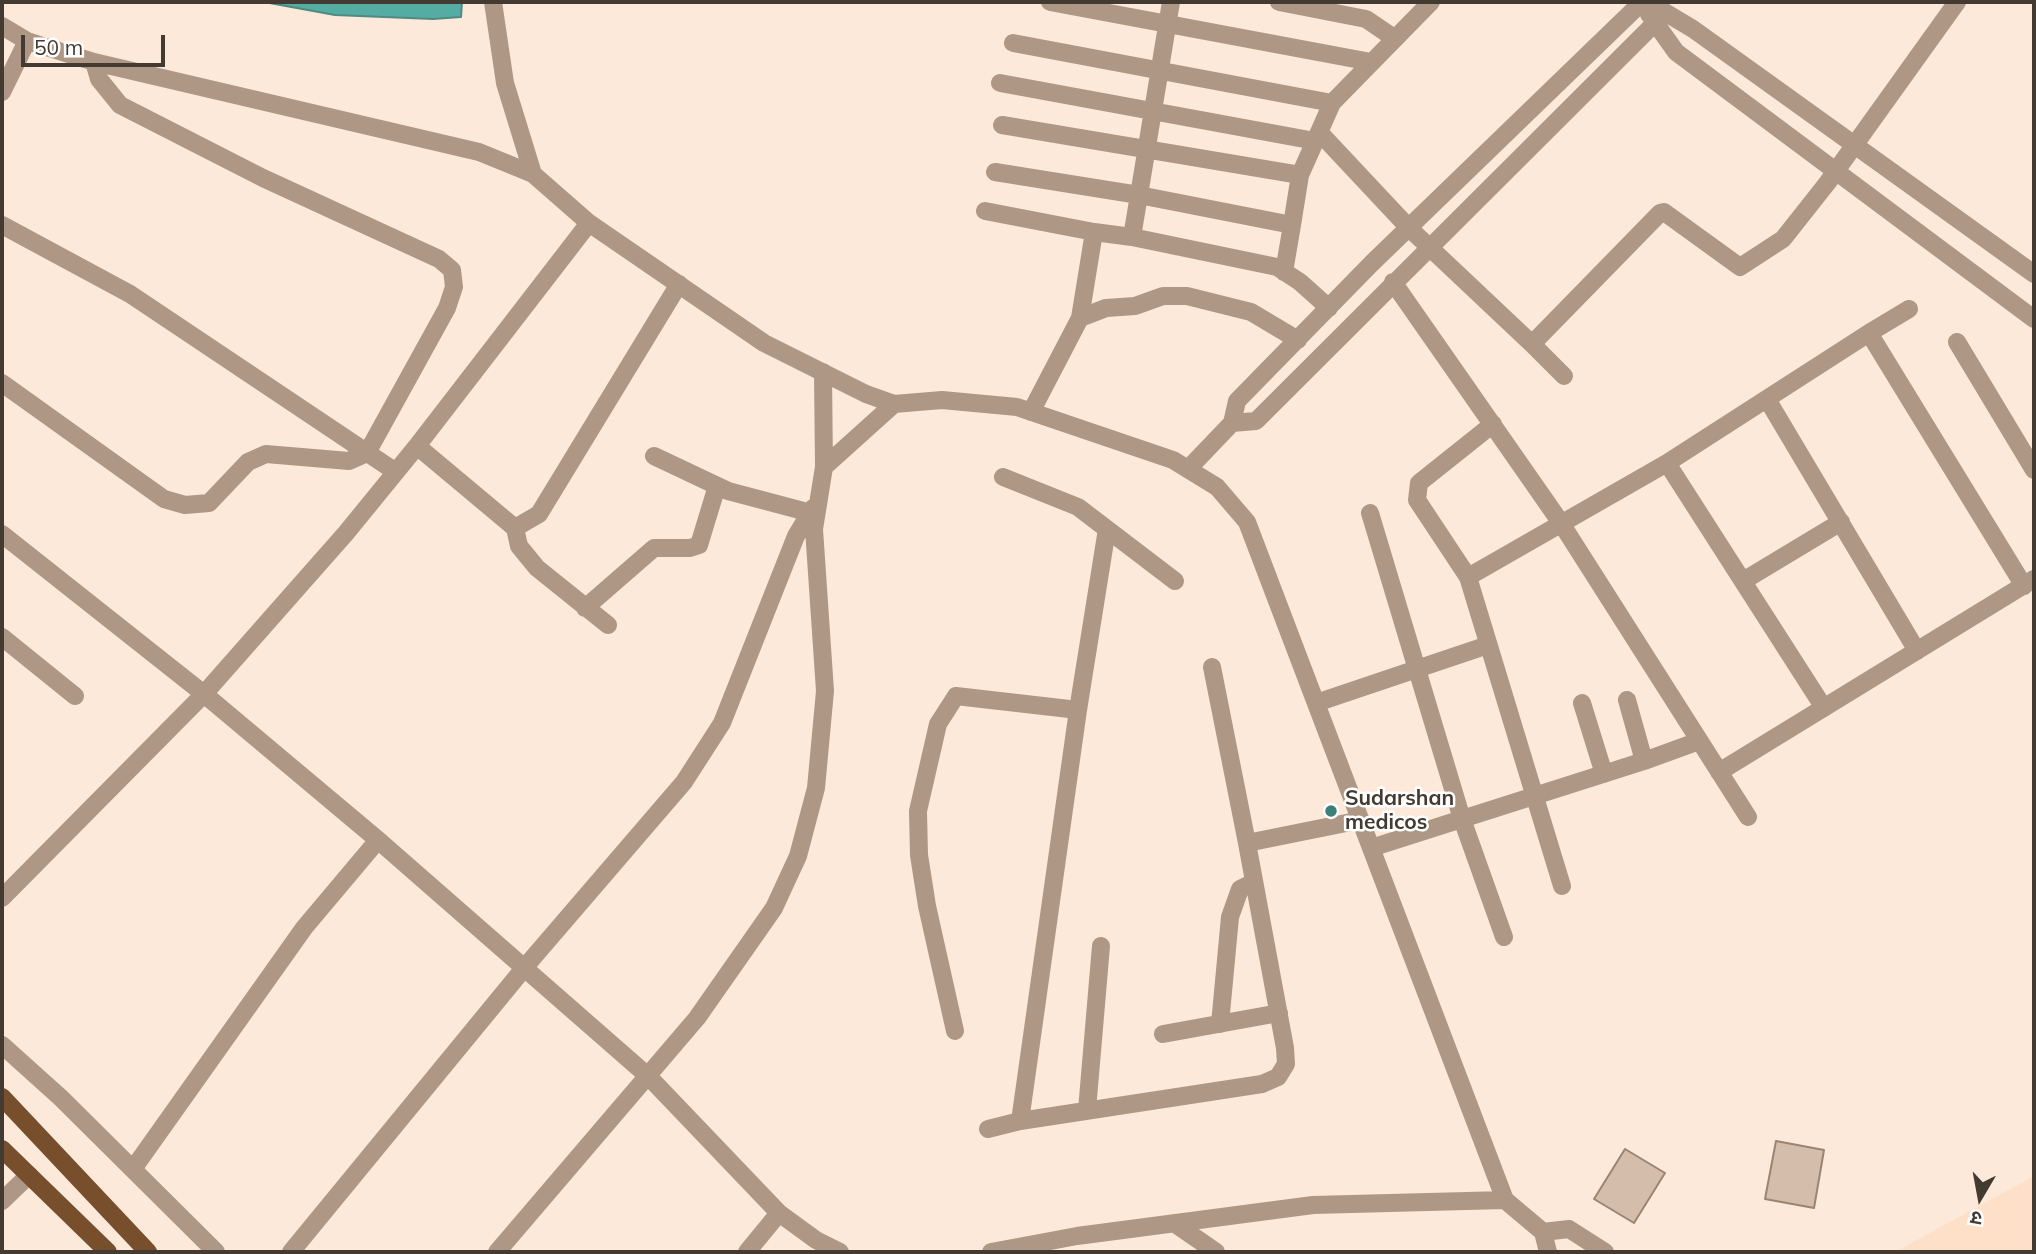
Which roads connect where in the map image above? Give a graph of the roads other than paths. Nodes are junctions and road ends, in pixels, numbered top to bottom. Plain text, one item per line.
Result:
1 (1050, 2) edge
2 (1171, 2) edge
3 (1279, 2) edge
4 (1431, 2) edge
5 (1643, 2) edge
6 (1956, 2) edge
7 (493, 9) edge
8 (1655, 23) junction
9 (1168, 25) junction
10 (2, 26) edge
11 (1394, 38) junction
12 (27, 41) junction
13 (1013, 43) dead end
14 (93, 62) junction
15 (1371, 62) junction
16 (1161, 73) junction
17 (1000, 83) dead end
18 (2, 92) edge
19 (1332, 103) junction
20 (1154, 111) junction
21 (1002, 125) dead end
22 (1317, 137) junction
23 (1854, 145) junction
24 (1147, 149) junction
25 (1836, 171) junction
26 (995, 172) dead end
27 (533, 174) junction
28 (1300, 175) junction
29 (1139, 195) junction
30 (985, 211) dead end
31 (589, 223) junction
32 (2, 225) edge
33 (1292, 225) junction
34 (1409, 228) junction
35 (1094, 232) junction
36 (1132, 237) junction
37 (1429, 247) junction
38 (1284, 272) junction
39 (2034, 274) edge
40 (1393, 282) junction
41 (679, 284) junction
42 (1329, 308) junction
43 (1909, 309) dead end
44 (1080, 318) junction
45 (2034, 319) edge
46 (1869, 333) junction
47 (1298, 340) junction
48 (1957, 342) dead end
49 (1532, 344) junction
50 (823, 372) junction
51 (1564, 376) dead end
52 (2, 383) edge
53 (1767, 399) junction
54 (894, 404) junction
55 (1031, 412) junction
56 (1232, 424) junction
57 (1493, 424) junction
58 (417, 446) junction
59 (367, 453) junction
60 (654, 456) dead end
61 (1667, 463) junction
62 (824, 467) junction
63 (1188, 469) junction
64 (2034, 470) edge
65 (396, 472) junction
66 (1003, 477) dead end
67 (717, 486) junction
68 (814, 508) junction
69 (1370, 513) dead end
70 (1840, 522) junction
71 (1561, 523) junction
72 (515, 528) junction
73 (1107, 529) junction
74 (2, 534) edge
75 (1468, 576) junction
76 (1175, 581) dead end
77 (1743, 582) junction
78 (2029, 582) edge
79 (585, 608) junction
80 (608, 625) dead end
81 (2, 637) edge
82 (1488, 645) junction
83 (1917, 651) junction
84 (1212, 667) dead end
85 (1417, 668) junction
86 (204, 694) junction
87 (75, 696) dead end
88 (1627, 700) dead end
89 (1316, 703) junction
90 (1582, 704) dead end
91 (1824, 708) junction
92 (1078, 710) junction
93 (1699, 741) junction
94 (1644, 761) junction
95 (1719, 772) junction
96 (1604, 774) junction
97 (1533, 796) junction
98 (1748, 817) dead end
99 (1462, 819) junction
100 (1361, 820) junction
101 (378, 840) junction
102 (1247, 843) junction
103 (1371, 848) junction
104 (1254, 882) junction
105 (1562, 886) dead end
106 (2, 898) edge
107 (1504, 937) dead end
108 (1101, 946) dead end
109 (525, 967) junction
110 (1279, 1013) junction
111 (1220, 1024) junction
112 (955, 1031) dead end
113 (1163, 1034) dead end
114 (2, 1045) edge
115 (649, 1077) junction
116 (2, 1097) edge
117 (1087, 1111) junction
118 (1020, 1121) junction
119 (988, 1129) dead end
120 (2, 1149) edge
121 (133, 1169) junction
122 (29, 1175) junction
123 (1505, 1200) junction
124 (2, 1201) edge
125 (779, 1213) junction
126 (1174, 1223) junction
127 (1543, 1231) junction
128 (1207, 1250) edge
129 (108, 1252) edge
130 (148, 1252) edge
131 (216, 1252) edge
132 (290, 1252) edge
133 (497, 1252) edge
134 (747, 1252) edge
135 (840, 1252) edge
136 (992, 1252) edge
137 (1548, 1252) edge
138 (1605, 1252) edge

1 - 9 street
2 - 9 street
3 - 11 street
4 - 11 street
5 - 8 street
5 - 23 street
5 - 34 street
6 - 23 street
7 - 27 street
8 - 25 street
8 - 37 street
9 - 15 street
9 - 16 street
10 - 12 street
11 - 15 street
12 - 14 street
12 - 18 street
13 - 16 street
14 - 27 street
14 - 59 street
15 - 19 street
16 - 19 street
16 - 20 street
17 - 20 street
19 - 22 street
20 - 22 street
20 - 24 street
21 - 24 street
22 - 28 street
22 - 34 street
23 - 25 street
23 - 39 street
24 - 28 street
24 - 29 street
25 - 45 street
25 - 49 street
26 - 29 street
27 - 31 street
28 - 33 street
29 - 33 street
29 - 36 street
30 - 35 street
31 - 41 street
31 - 58 street
32 - 59 street
33 - 38 street
34 - 37 street
34 - 42 street
35 - 36 street
35 - 44 street
36 - 38 street
37 - 40 street
37 - 49 street
38 - 42 street
40 - 56 street
40 - 57 street
41 - 50 street
41 - 72 street
42 - 47 street
43 - 46 street
44 - 47 street
44 - 55 street
46 - 53 street
46 - 78 street
47 - 56 street
48 - 64 street
49 - 51 street
50 - 54 street
50 - 62 street
52 - 59 street
53 - 61 street
53 - 70 street
54 - 55 street
54 - 62 street
55 - 63 street
56 - 63 street
57 - 71 street
57 - 75 street
58 - 65 street
58 - 72 street
59 - 65 street
60 - 67 street
61 - 71 street
61 - 77 street
62 - 68 street
63 - 89 street
65 - 86 street
66 - 73 street
67 - 68 street
67 - 79 street
68 - 109 street
68 - 115 street
69 - 85 street
70 - 77 street
70 - 83 street
71 - 75 street
71 - 93 street
72 - 79 street
73 - 76 street
73 - 92 street
74 - 86 street
75 - 82 street
77 - 91 street
78 - 83 street
79 - 80 street
81 - 87 street
82 - 85 street
82 - 97 street
83 - 91 street
84 - 102 street
85 - 89 street
85 - 99 street
86 - 101 street
86 - 106 street
88 - 94 street
89 - 100 street
90 - 96 street
91 - 95 street
92 - 112 street
92 - 118 street
93 - 94 street
93 - 95 street
94 - 96 street
95 - 98 street
96 - 97 street
97 - 99 street
97 - 105 street
99 - 103 street
99 - 107 street
100 - 102 street
100 - 103 street
101 - 109 street
101 - 121 street
102 - 104 street
103 - 123 street
104 - 110 street
104 - 111 street
108 - 117 street
109 - 115 street
109 - 132 street
110 - 111 street
110 - 117 street
111 - 113 street
114 - 121 street
115 - 125 street
115 - 133 street
116 - 130 main road
117 - 118 street
118 - 119 street
120 - 122 main road
121 - 131 street
122 - 124 street
122 - 129 main road
123 - 126 street
123 - 127 street
125 - 134 street
125 - 135 street
126 - 128 street
126 - 136 street
127 - 137 street
127 - 138 street

